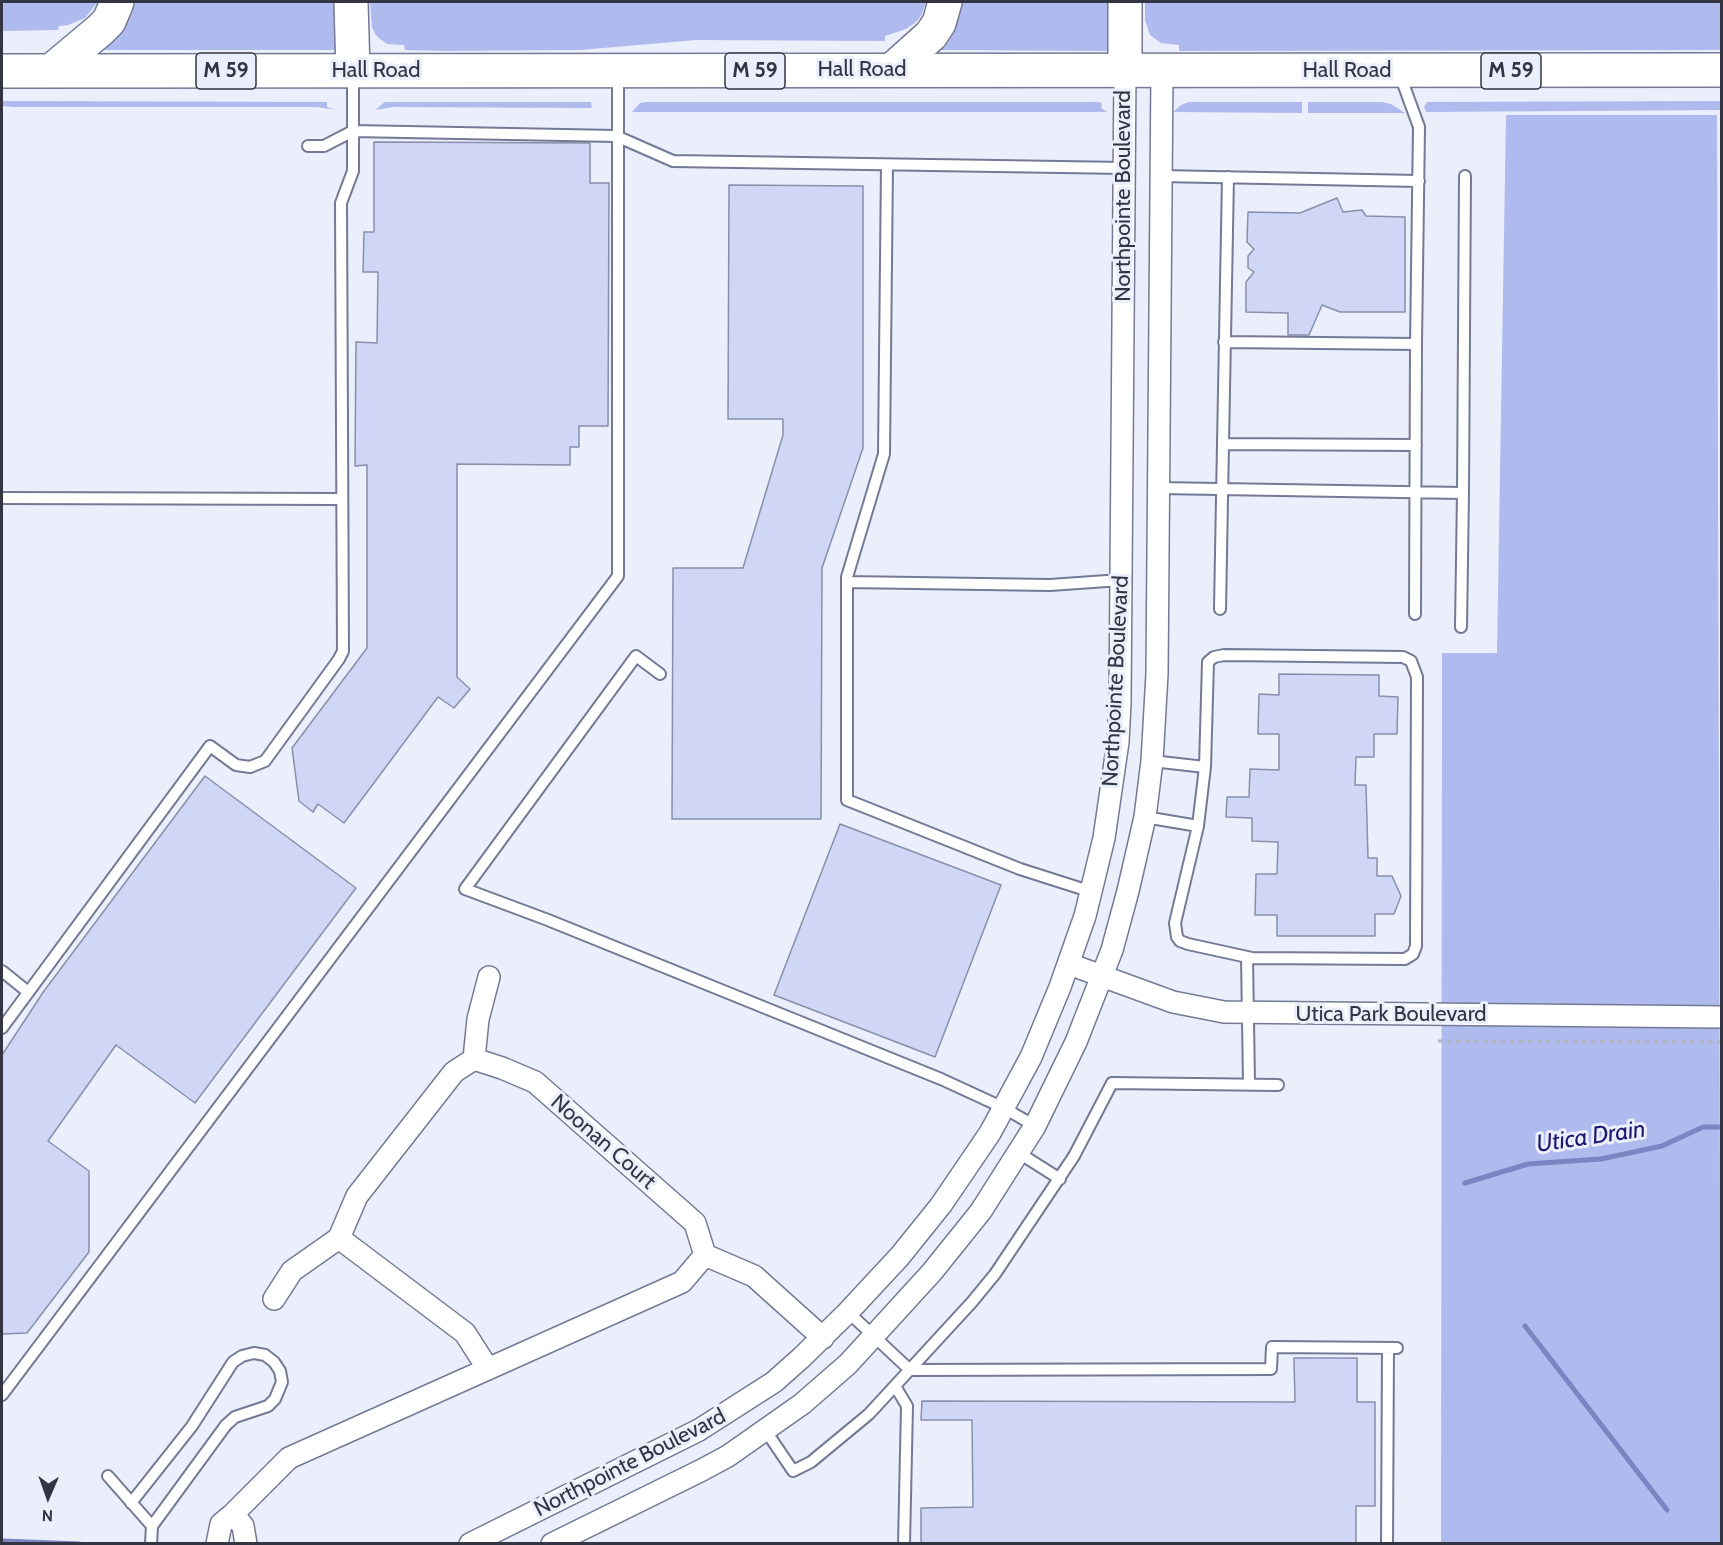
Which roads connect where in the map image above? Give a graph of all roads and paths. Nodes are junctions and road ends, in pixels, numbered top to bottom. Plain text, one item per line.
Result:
1 (117, 2) edge
2 (351, 2) edge
3 (945, 2) edge
4 (1125, 2) edge
5 (892, 70) junction
6 (1125, 70) junction
7 (1722, 70) edge
8 (2, 71) edge
9 (51, 71) junction
10 (353, 71) junction
11 (618, 71) junction
12 (1162, 71) junction
13 (1398, 71) junction
14 (353, 131) junction
15 (616, 136) junction
16 (308, 146) dead end
17 (887, 165) junction
18 (1125, 168) junction
19 (1160, 176) junction
20 (1228, 177) junction
21 (1466, 177) dead end
22 (1419, 181) junction
23 (1123, 307) junction
24 (1159, 307) junction
25 (1224, 342) junction
26 (1416, 344) junction
27 (1223, 444) junction
28 (1416, 445) junction
29 (1158, 488) junction
30 (1224, 488) junction
31 (1416, 493) junction
32 (1463, 493) junction
33 (2, 498) edge
34 (342, 499) junction
35 (1121, 580) junction
36 (847, 582) junction
37 (1157, 602) junction
38 (1220, 609) dead end
39 (1415, 614) dead end
40 (1461, 627) dead end
41 (660, 674) dead end
42 (1152, 761) junction
43 (1205, 767) junction
44 (1144, 817) junction
45 (1198, 826) junction
46 (1092, 892) junction
47 (1247, 957) junction
48 (1069, 964) junction
49 (2, 971) edge
50 (489, 977) dead end
51 (1102, 977) junction
52 (28, 992) junction
53 (1248, 1014) junction
54 (1722, 1017) edge
55 (2, 1028) edge
56 (1438, 1041) dead end
57 (1722, 1042) edge
58 (474, 1059) junction
59 (1249, 1083) junction
60 (1278, 1085) dead end
61 (1004, 1108) junction
62 (1035, 1126) junction
63 (1019, 1153) junction
64 (1060, 1179) junction
65 (339, 1238) junction
66 (705, 1255) junction
67 (274, 1299) dead end
68 (848, 1312) junction
69 (874, 1337) junction
70 (823, 1338) junction
71 (488, 1369) junction
72 (910, 1370) junction
73 (896, 1386) junction
74 (2, 1395) edge
75 (766, 1431) junction
76 (108, 1476) dead end
77 (131, 1503) junction
78 (554, 1503) junction
79 (233, 1514) junction
80 (152, 1527) junction
81 (584, 1537) edge
82 (150, 1544) edge
83 (217, 1544) edge
84 (246, 1544) edge
85 (470, 1544) edge
86 (552, 1544) edge
87 (904, 1544) edge
88 (1387, 1544) edge

1 - 9 highway
2 - 10 highway
3 - 5 highway
4 - 6 highway
5 - 6 highway, Hall Road / M 59
5 - 11 highway, Hall Road / M 59
6 - 12 highway, Hall Road / M 59
6 - 18 street, Northpointe Boulevard
7 - 13 highway, Hall Road / M 59
8 - 9 highway, Hall Road / M 59
9 - 10 highway, Hall Road / M 59
10 - 11 highway, Hall Road / M 59
10 - 14 lane
11 - 15 lane
12 - 13 highway, Hall Road / M 59
12 - 19 street, Northpointe Boulevard
13 - 22 lane
14 - 15 lane
14 - 16 lane
14 - 34 lane
15 - 17 lane
15 - 74 lane
17 - 18 lane
17 - 36 lane
18 - 23 street, Northpointe Boulevard
19 - 20 lane
19 - 24 street, Northpointe Boulevard
20 - 22 lane
20 - 25 lane
21 - 32 lane
22 - 26 lane
23 - 24 street
23 - 35 street, Northpointe Boulevard
24 - 29 street, Northpointe Boulevard
25 - 26 lane
25 - 27 lane
26 - 28 lane
27 - 28 lane
27 - 30 lane
28 - 31 lane
29 - 30 lane
29 - 37 street, Northpointe Boulevard
30 - 31 lane
30 - 38 lane
31 - 32 lane
31 - 39 lane
32 - 40 lane
33 - 34 lane
34 - 52 lane
35 - 36 lane
35 - 37 street
35 - 46 street, Northpointe Boulevard
36 - 46 lane
37 - 42 street, Northpointe Boulevard
41 - 61 lane
42 - 43 lane
42 - 44 street, Northpointe Boulevard
43 - 45 lane
43 - 47 lane
44 - 45 lane
44 - 51 street, Northpointe Boulevard
45 - 47 lane
46 - 48 street, Northpointe Boulevard
47 - 53 lane
48 - 51 street, Utica Park Boulevard
48 - 61 street, Northpointe Boulevard
49 - 52 lane
50 - 58 street
51 - 53 street, Utica Park Boulevard
51 - 62 street, Northpointe Boulevard
52 - 55 lane
53 - 54 street, Utica Park Boulevard
53 - 59 lane
56 - 57 path
58 - 65 street
58 - 66 street, Noonan Court
59 - 60 lane
59 - 64 lane
61 - 62 lane
61 - 68 street, Northpointe Boulevard
62 - 63 street, Northpointe Boulevard
63 - 64 lane
63 - 69 street, Northpointe Boulevard
64 - 72 lane
65 - 67 street
65 - 71 street
66 - 70 street
66 - 71 street
68 - 69 lane
68 - 70 street, Northpointe Boulevard
69 - 72 lane
69 - 75 street, Northpointe Boulevard
70 - 78 street, Northpointe Boulevard
71 - 79 street
72 - 73 lane
72 - 88 lane
73 - 75 lane
73 - 87 lane
75 - 81 street, Northpointe Boulevard
76 - 77 lane
77 - 80 lane
77 - 80 lane
78 - 85 street, Northpointe Boulevard
78 - 86 street
79 - 83 street
79 - 84 street
80 - 82 lane
81 - 86 street, Northpointe Boulevard

